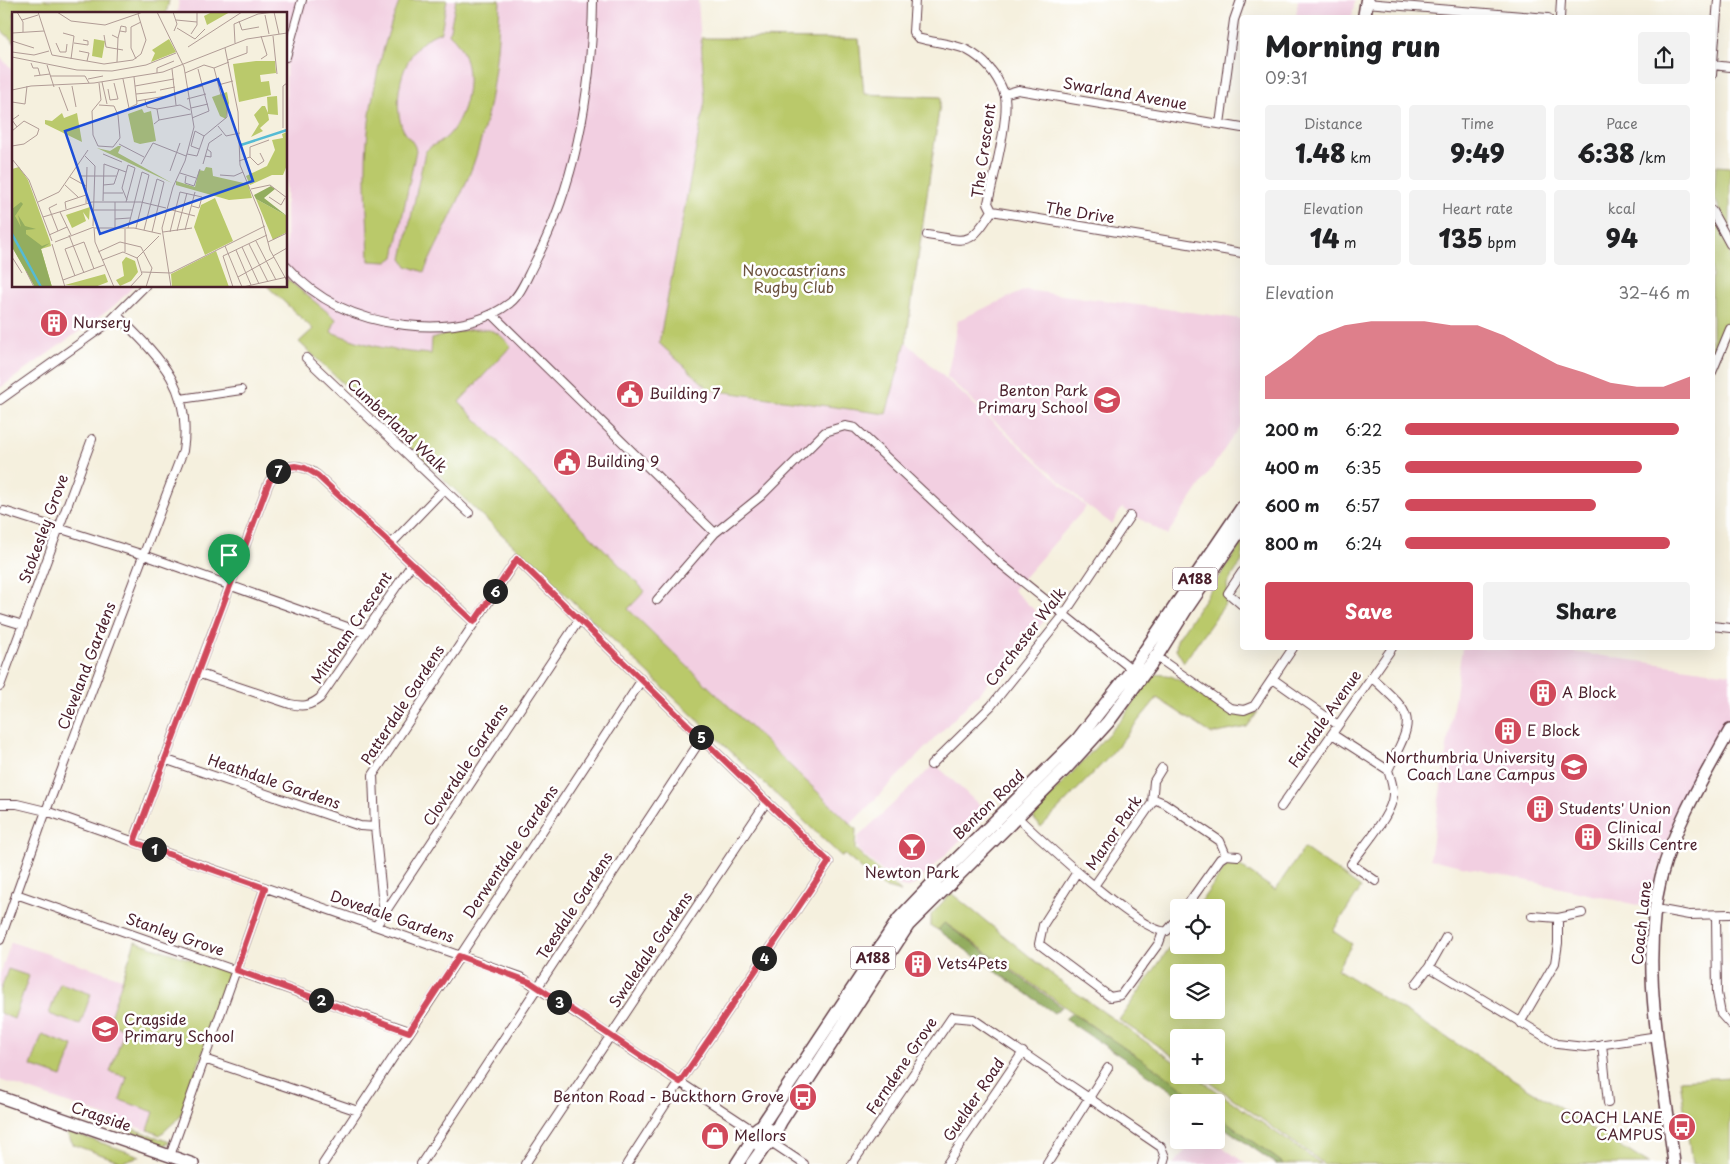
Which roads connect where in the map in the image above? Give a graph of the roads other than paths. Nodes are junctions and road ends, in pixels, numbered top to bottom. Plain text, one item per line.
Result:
1 (302, 0) edge
2 (593, 0) edge
3 (915, 0) edge
4 (1241, 0) edge
5 (1561, 0) edge
6 (1718, 0) edge
7 (1367, 1) edge
8 (1365, 15) edge
9 (1516, 15) edge
10 (1560, 15) edge
11 (1715, 39) edge
12 (288, 50) edge
13 (1715, 65) edge
14 (1730, 67) edge
15 (1004, 94) junction
16 (1220, 124) junction
17 (1240, 128) edge
18 (992, 211) junction
19 (1715, 216) edge
20 (927, 235) dead end
21 (1730, 244) edge
22 (1240, 253) edge
23 (288, 268) edge
24 (143, 288) edge
25 (492, 314) junction
26 (117, 315) junction
27 (1730, 329) edge
28 (306, 358) dead end
29 (1715, 365) edge
30 (240, 390) dead end
31 (181, 399) junction
32 (0, 400) edge
33 (92, 438) dead end
34 (444, 489) junction
35 (4, 511) dead end
36 (1240, 511) edge
37 (470, 513) dead end
38 (1130, 516) dead end
39 (59, 528) junction
40 (1240, 530) edge
41 (715, 533) junction
42 (391, 544) junction
43 (144, 555) junction
44 (412, 564) junction
45 (1240, 575) edge
46 (229, 585) junction
47 (657, 600) dead end
48 (1240, 603) edge
49 (1063, 616) junction
50 (0, 618) edge
51 (579, 620) junction
52 (474, 622) junction
53 (23, 625) junction
54 (1715, 626) edge
55 (1730, 628) edge
56 (364, 632) junction
57 (1292, 650) edge
58 (1391, 650) edge
59 (1151, 653) junction
60 (198, 673) junction
61 (1137, 673) junction
62 (1371, 677) junction
63 (1273, 679) junction
64 (642, 681) junction
65 (0, 686) edge
66 (1338, 726) junction
67 (1730, 730) edge
68 (1332, 734) junction
69 (702, 738) junction
70 (164, 759) junction
71 (931, 765) dead end
72 (1162, 768) dead end
73 (1388, 770) junction
74 (1154, 798) junction
75 (767, 801) junction
76 (0, 804) edge
77 (1281, 807) dead end
78 (46, 811) junction
79 (1013, 813) junction
80 (375, 827) junction
81 (134, 842) junction
82 (1226, 855) junction
83 (1238, 856) dead end
84 (1077, 872) junction
85 (1376, 881) dead end
86 (1094, 886) junction
87 (265, 888) junction
88 (16, 894) junction
89 (1192, 899) edge
90 (1656, 909) junction
91 (1582, 913) dead end
92 (1730, 914) edge
93 (384, 915) junction
94 (1532, 916) dead end
95 (1716, 916) junction
96 (1558, 918) junction
97 (376, 926) junction
98 (1170, 928) edge
99 (1162, 932) junction
100 (1446, 937) dead end
101 (0, 940) edge
102 (459, 956) junction
103 (1429, 967) junction
104 (236, 970) junction
105 (1416, 984) dead end
106 (538, 987) junction
107 (1520, 1023) junction
108 (1730, 1024) edge
109 (409, 1032) junction
110 (609, 1036) junction
111 (1658, 1036) junction
112 (1602, 1044) junction
113 (1023, 1052) junction
114 (204, 1059) junction
115 (1108, 1068) dead end
116 (680, 1082) junction
117 (1088, 1096) junction
118 (0, 1097) edge
119 (1608, 1103) dead end
120 (358, 1111) junction
121 (756, 1132) junction
122 (769, 1141) junction
123 (170, 1156) junction
124 (193, 1164) edge
125 (323, 1164) edge
126 (421, 1164) edge
127 (525, 1164) edge
128 (627, 1164) edge
129 (737, 1164) edge
130 (752, 1164) edge
131 (804, 1164) edge
132 (852, 1164) edge
133 (947, 1164) edge
134 (1047, 1164) edge
135 (1163, 1164) edge
136 (1674, 1164) edge

1 - 12 street
2 - 25 street
3 - 15 street, The Crescent
4 - 16 street
5 - 10 street
6 - 11 street
7 - 8 main road
7 - 9 street
13 - 14 street
15 - 16 street, Swarland Avenue
15 - 18 street, The Crescent
16 - 17 street, Swarland Avenue
18 - 20 street
18 - 22 street, The Drive
19 - 21 street
23 - 25 street
24 - 26 street
25 - 41 street
26 - 31 street, Cleveland Gardens
26 - 32 street
27 - 29 street
28 - 34 street, Cumberland Walk
30 - 31 street
31 - 43 street, Cleveland Gardens
33 - 39 street, Stokesley Grove
34 - 37 street, Cumberland Walk
34 - 42 street
35 - 39 street
36 - 59 main road, Benton Road / A188
38 - 49 street, Corchester Walk
39 - 43 street
39 - 53 street, Stokesley Grove
40 - 59 main road, Benton Road / A188
41 - 47 street
41 - 49 street
42 - 44 street
42 - 46 street
43 - 46 street
43 - 78 street, Cleveland Gardens
44 - 52 street
44 - 56 street, Mitcham Crescent
45 - 48 street
46 - 56 street
46 - 60 street
49 - 61 street
49 - 71 street, Corchester Walk
50 - 53 street
51 - 52 street, Patterdale Gardens
51 - 64 street
51 - 93 street, Cloverdale Gardens
52 - 80 street, Patterdale Gardens
53 - 65 street, Stokesley Grove
54 - 55 street
56 - 60 street, Mitcham Crescent
57 - 63 street
58 - 62 street, Fairdale Avenue
59 - 61 main road, Benton Road / A188
59 - 63 street
60 - 70 street
61 - 79 main road, Benton Road / A188
62 - 66 street, Fairdale Avenue
62 - 73 street
63 - 66 street
64 - 69 street
64 - 102 street, Derwentdale Gardens
66 - 68 street, Fairdale Avenue
67 - 90 street, Coach Lane
68 - 73 street
68 - 77 street, Fairdale Avenue
69 - 75 street
69 - 106 street, Teesdale Gardens
70 - 80 street, Heathdale Gardens
70 - 81 street
72 - 74 street
73 - 85 street
74 - 82 street, Manor Park
74 - 86 street, Manor Park
75 - 110 street, Swaledale Gardens
75 - 116 street
76 - 78 street, Dovedale Gardens
78 - 81 street, Dovedale Gardens
78 - 88 street, Cleveland Gardens
79 - 84 street, Manor Park
79 - 121 main road, Benton Road / A188
79 - 122 main road, Benton Road / A188
80 - 93 street, Patterdale Gardens
81 - 87 street, Dovedale Gardens
82 - 83 street
82 - 89 street
84 - 86 street, Manor Park
84 - 99 street, Manor Park
86 - 99 street, Manor Park
87 - 97 street, Dovedale Gardens
87 - 104 street
88 - 101 street, Cleveland Gardens
88 - 104 street, Stanley Grove
90 - 95 street
90 - 111 street, Coach Lane
91 - 96 street
92 - 95 street
93 - 97 street, Cloverdale Gardens
94 - 96 street
95 - 108 street
96 - 107 street
97 - 102 street, Dovedale Gardens
98 - 99 street, Manor Park
100 - 103 street
102 - 106 street, Dovedale Gardens
102 - 109 street, Derwentdale Gardens
103 - 105 street
103 - 107 street
104 - 109 street, Stanley Grove
104 - 114 street
106 - 110 street, Dovedale Gardens
106 - 126 street, Teesdale Gardens
107 - 112 street
109 - 120 street, Derwentdale Gardens
110 - 116 street, Dovedale Gardens
110 - 127 street, Swaledale Gardens
111 - 112 street
111 - 136 street, Coach Lane
112 - 119 street
113 - 117 street, Ferndene Grove
113 - 132 street, Ferndene Grove
113 - 133 street, Guelder Road
114 - 120 street
114 - 123 street
115 - 117 street
116 - 121 street, Dovedale Gardens
116 - 128 street
117 - 134 street
117 - 135 street, Ferndene Grove
118 - 123 street, Cragside
120 - 125 street, Derwentdale Gardens
121 - 122 main road
121 - 122 main road
121 - 129 main road, Benton Road / A188
122 - 130 main road, Benton Road / A188
122 - 131 street
123 - 124 street, Cragside

